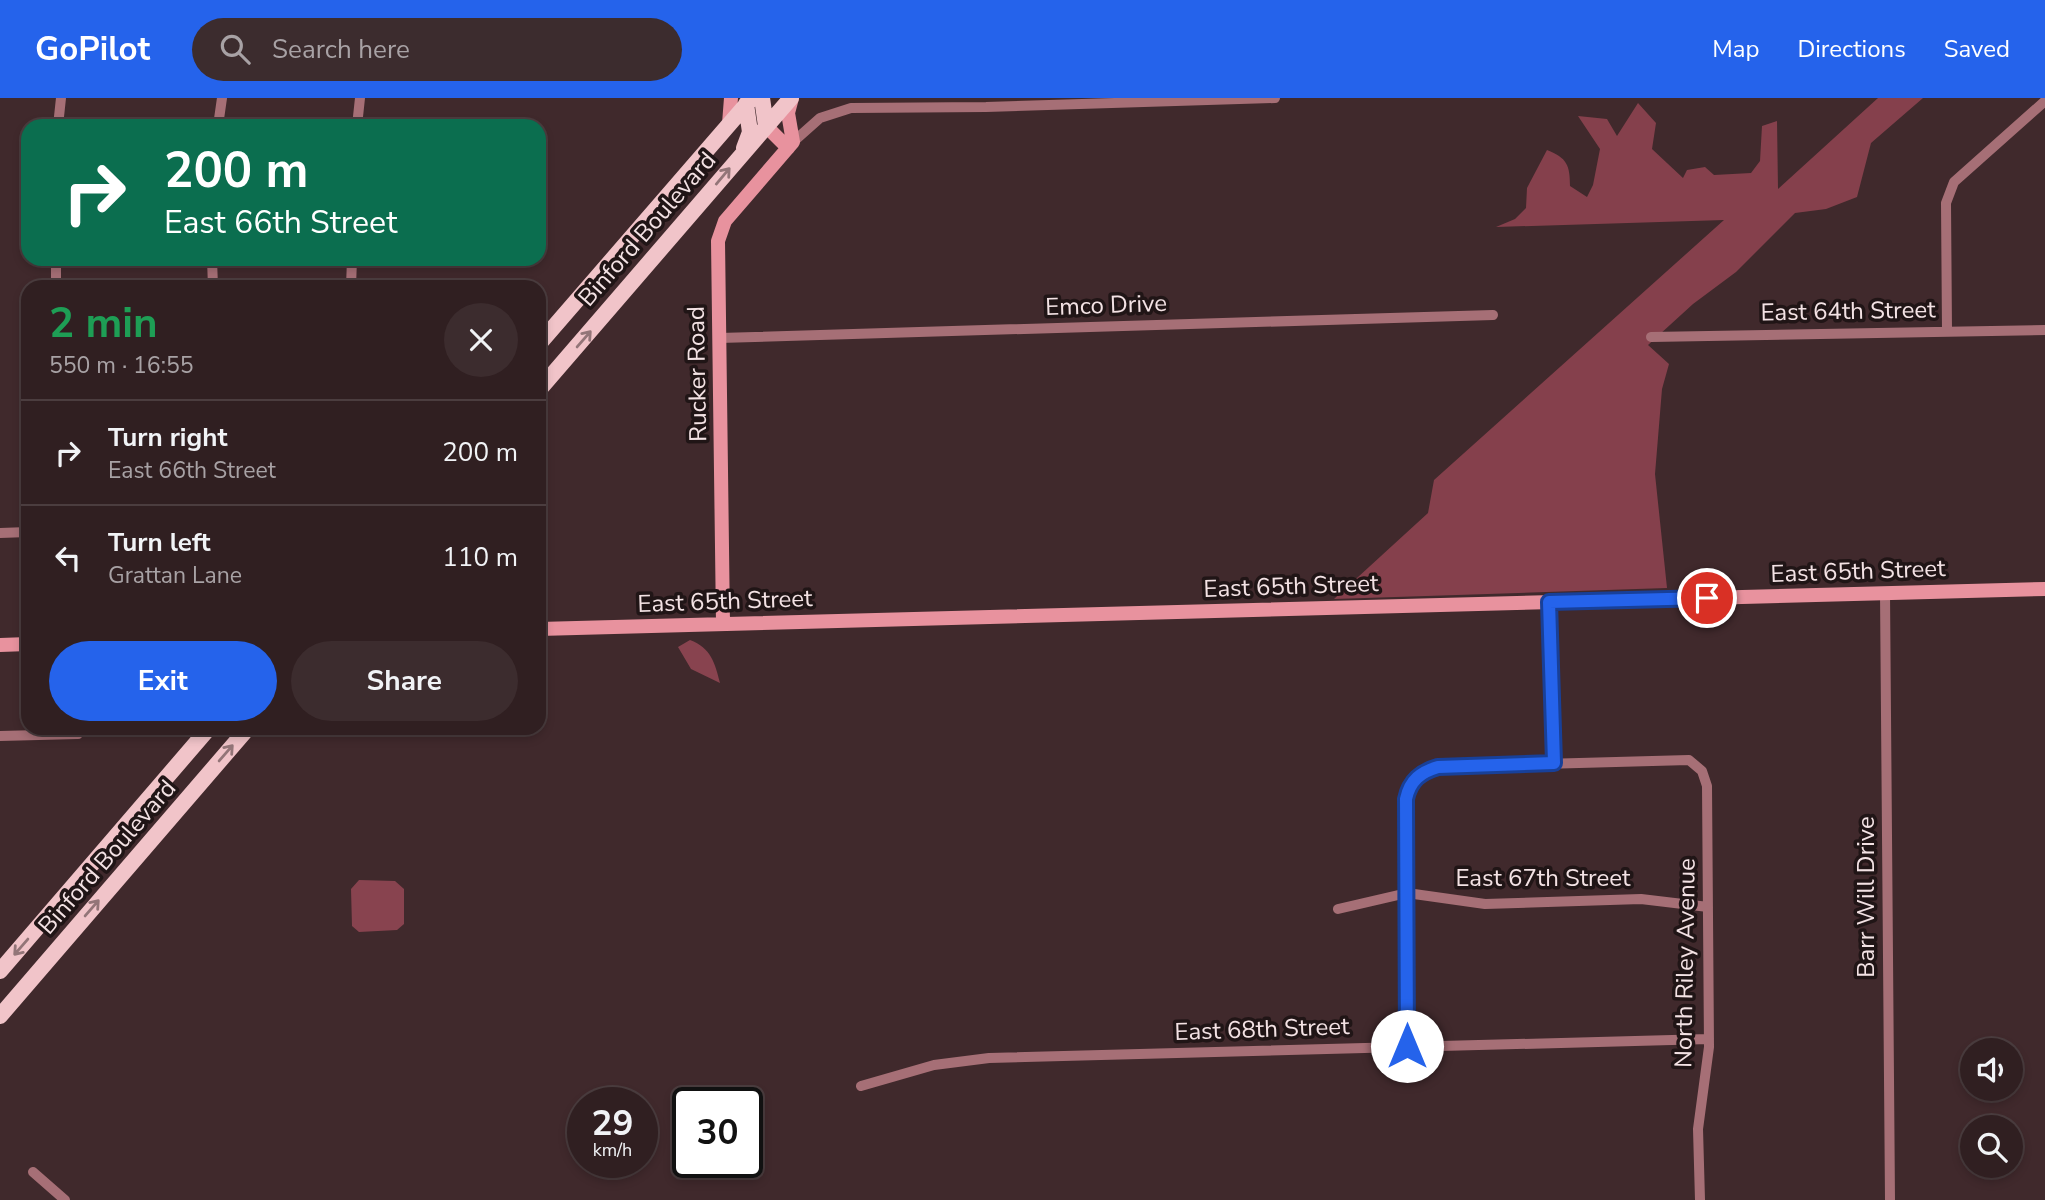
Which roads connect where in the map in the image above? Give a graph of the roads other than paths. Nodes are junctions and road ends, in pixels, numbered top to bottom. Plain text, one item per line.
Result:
1 (61, 98) edge
2 (222, 98) edge
3 (360, 98) edge
4 (731, 98) edge
5 (762, 98) edge
6 (791, 98) edge
7 (1275, 98) edge
8 (747, 100) edge
9 (2045, 101) edge
10 (59, 119) edge
11 (219, 119) edge
12 (358, 119) edge
13 (729, 124) junction
14 (766, 126) junction
15 (790, 145) junction
16 (742, 154) junction
17 (1493, 315) dead end
18 (2045, 330) edge
19 (1947, 331) junction
20 (546, 336) edge
21 (1651, 337) dead end
22 (719, 338) junction
23 (546, 382) edge
24 (21, 532) edge
25 (0, 533) edge
26 (2045, 589) edge
27 (1885, 593) junction
28 (1549, 602) junction
29 (723, 624) junction
30 (546, 629) edge
31 (0, 645) edge
32 (21, 645) edge
33 (39, 735) edge
34 (203, 735) edge
35 (242, 735) edge
36 (0, 736) edge
37 (1554, 763) junction
38 (1406, 893) junction
39 (1708, 907) junction
40 (1338, 909) dead end
41 (0, 971) edge
42 (0, 1016) edge
43 (1709, 1039) junction
44 (1407, 1046) junction
45 (861, 1086) dead end
46 (33, 1172) dead end
47 (65, 1200) edge
48 (1700, 1200) edge
49 (1890, 1200) edge

1 - 10 street
2 - 11 street
3 - 12 street
4 - 13 street
5 - 14 main road
6 - 14 main road, Binford Boulevard
6 - 15 street
7 - 15 street
8 - 13 main road, Binford Boulevard
8 - 16 main road
9 - 19 street
13 - 20 main road, Binford Boulevard
14 - 15 street
14 - 16 main road, Binford Boulevard
15 - 22 street, Rucker Road
23 -> 16 main road, Binford Boulevard
17 - 22 street, Emco Drive
18 - 19 street, East 64th Street
19 - 21 street, East 64th Street
22 - 29 street, Rucker Road
24 - 25 street
26 - 27 street, East 65th Street
27 - 28 street, East 65th Street
27 - 49 street, Barr Will Drive
28 - 29 street, East 65th Street
28 - 37 street
29 - 30 street, East 65th Street
31 - 32 street
33 - 36 street
34 -> 41 main road, Binford Boulevard
42 -> 35 main road, Binford Boulevard
37 - 38 street
37 - 39 street, North Riley Avenue
38 - 39 street, East 67th Street
38 - 40 street, East 67th Street
38 - 44 street
39 - 43 street, North Riley Avenue
43 - 44 street, East 68th Street
43 - 48 street, North Riley Avenue
44 - 45 street, East 68th Street
46 - 47 street

